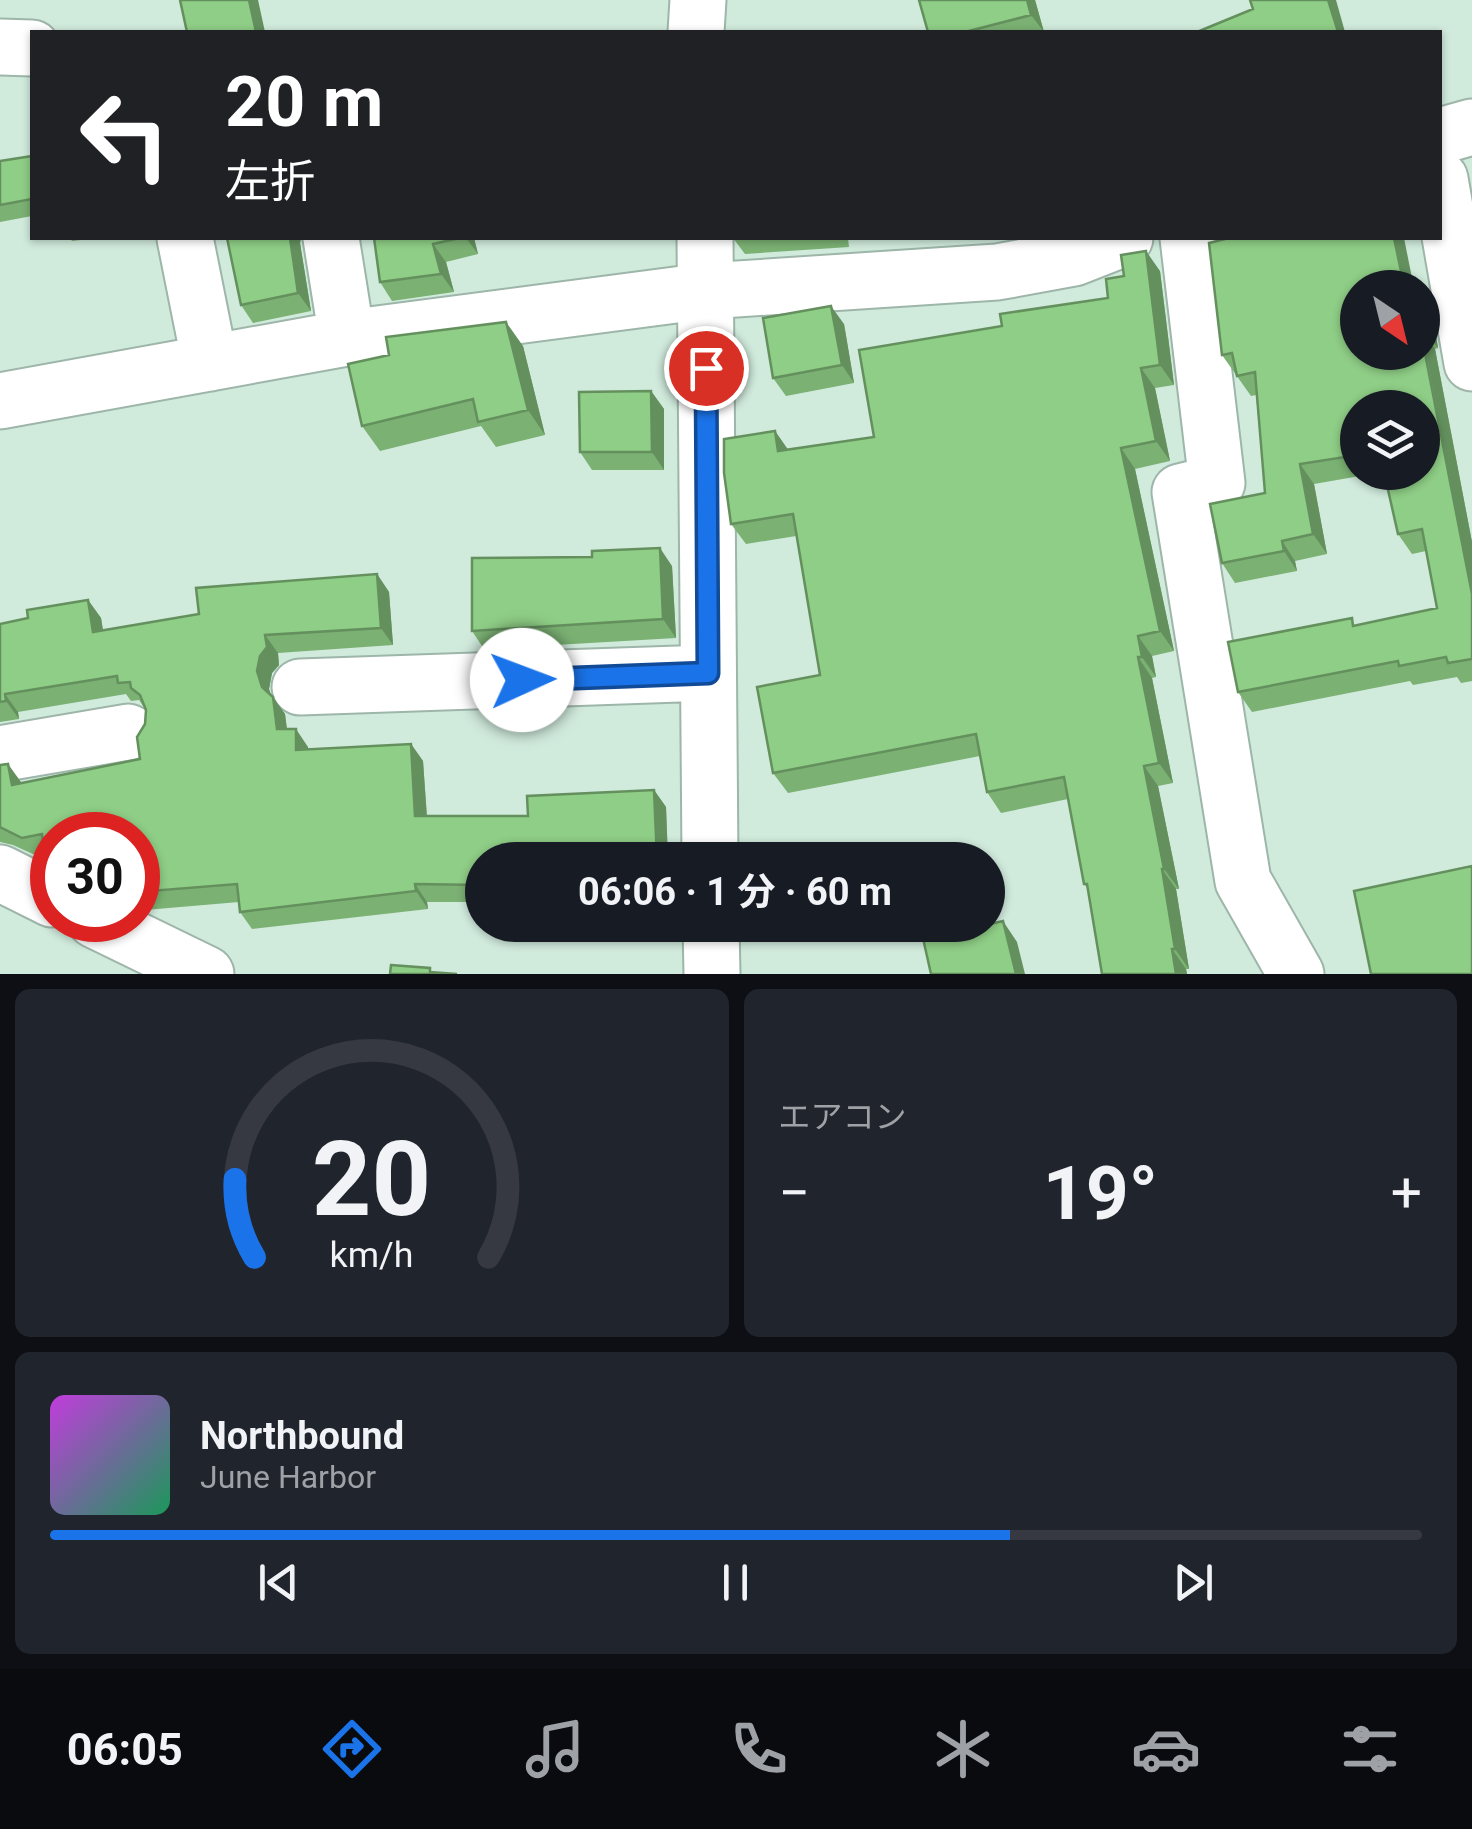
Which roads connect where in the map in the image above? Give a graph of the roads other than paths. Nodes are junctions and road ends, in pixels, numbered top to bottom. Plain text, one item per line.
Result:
1 (698, 0) edge
2 (696, 30) edge
3 (0, 47) edge
4 (30, 48) edge
5 (1472, 128) edge
6 (1442, 136) edge
7 (1442, 190) edge
8 (185, 240) edge
9 (332, 240) edge
10 (704, 240) edge
11 (1121, 240) edge
12 (1188, 240) edge
13 (706, 291) junction
14 (347, 338) junction
15 (1472, 363) edge
16 (210, 364) junction
17 (0, 401) edge
18 (708, 673) junction
19 (300, 687) dead end
20 (128, 732) dead end
21 (0, 754) edge
22 (710, 842) edge
23 (0, 873) edge
24 (30, 888) edge
25 (141, 942) edge
26 (712, 942) edge
27 (206, 974) edge
28 (712, 974) edge
29 (1296, 974) edge

1 - 2 street
3 - 4 street
5 - 6 street
7 - 15 street
8 - 16 street
9 - 14 street
10 - 13 street
11 - 13 street
12 - 29 street
13 - 14 street
13 - 18 street
14 - 16 street
16 - 17 street
18 - 19 street
18 - 22 street
20 - 21 street
23 - 24 street
25 - 27 street
26 - 28 street

